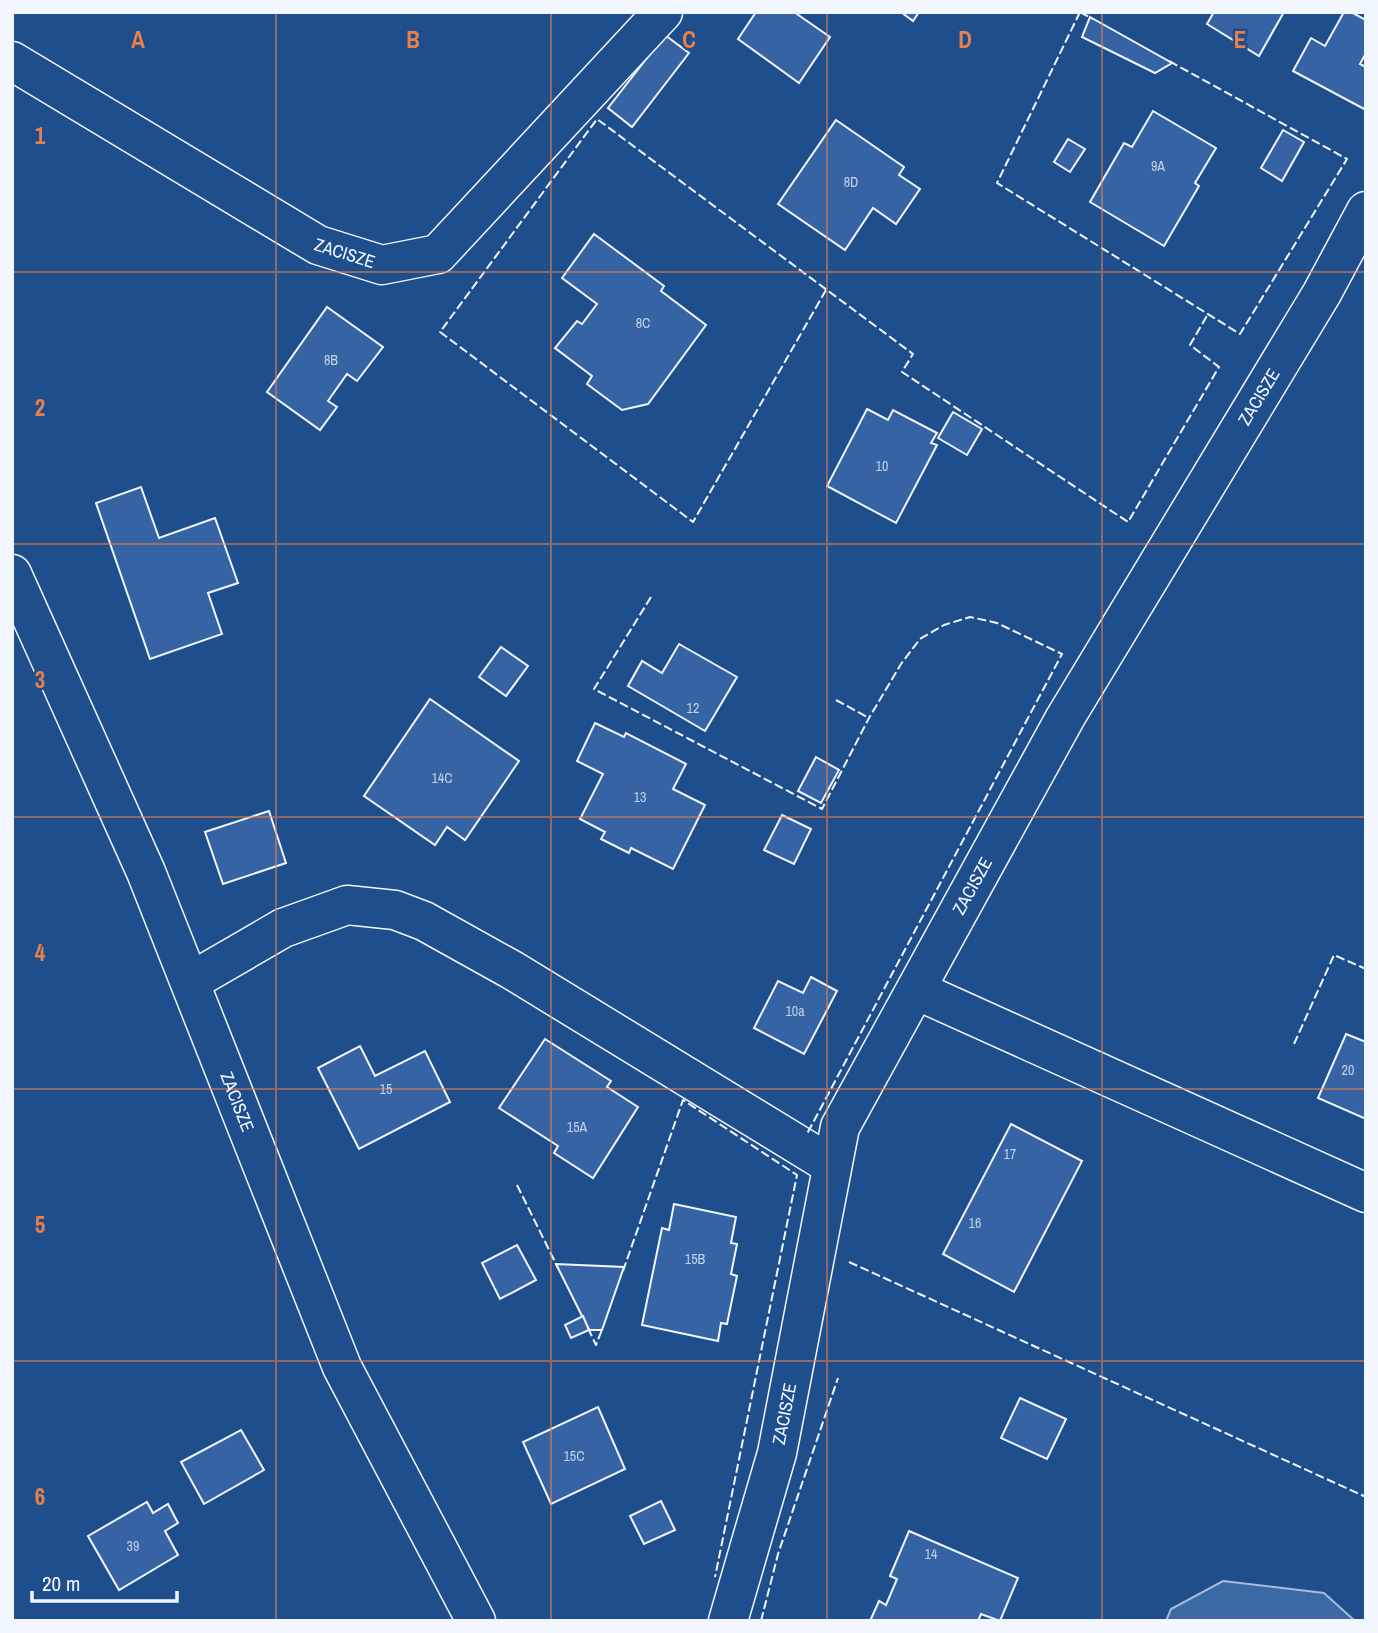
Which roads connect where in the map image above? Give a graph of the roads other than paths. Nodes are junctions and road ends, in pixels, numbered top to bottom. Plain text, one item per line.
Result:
1 (663, 12) edge
2 (12, 61) edge
3 (1366, 211) edge
4 (12, 574) edge
5 (190, 982) junction
6 (916, 990) junction
7 (831, 1165) junction
8 (1366, 1193) edge
9 (476, 1621) edge
10 (729, 1621) edge

1 - 2 street, ZACISZE
3 - 6 street, ZACISZE
4 - 5 street, ZACISZE
5 - 7 street
5 - 9 street, ZACISZE
6 - 7 street, ZACISZE
6 - 8 street
7 - 10 street, ZACISZE

